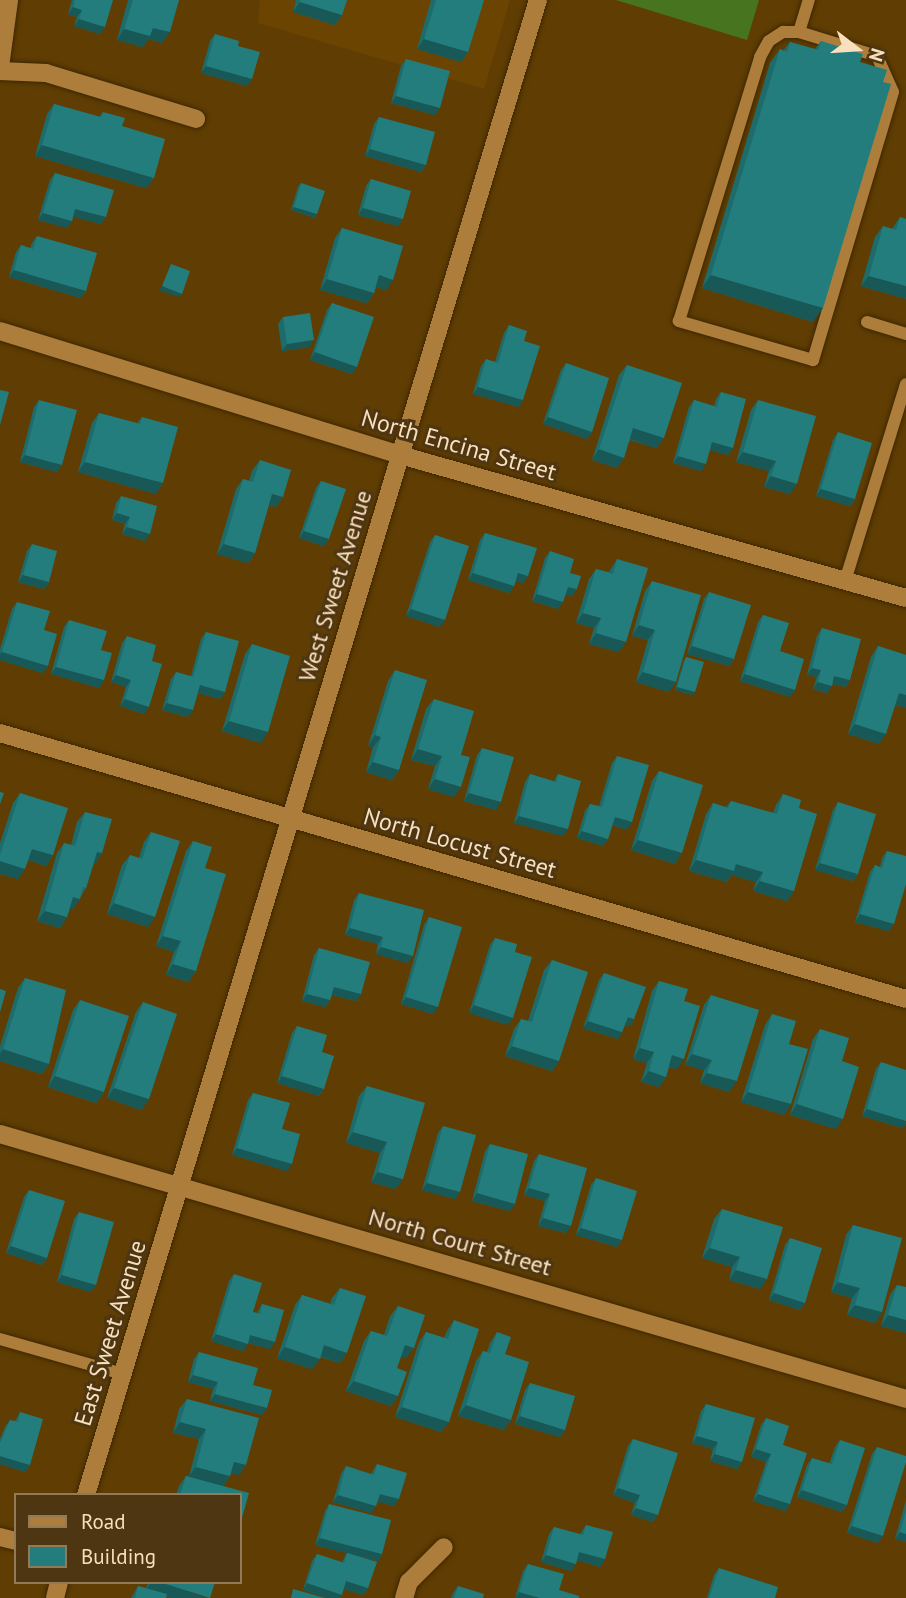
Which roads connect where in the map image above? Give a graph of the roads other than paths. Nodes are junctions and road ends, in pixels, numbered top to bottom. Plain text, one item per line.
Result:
1 (9, 0) edge
2 (538, 0) edge
3 (809, 0) edge
4 (799, 32) junction
5 (0, 69) edge
6 (196, 119) dead end
7 (867, 322) dead end
8 (0, 331) edge
9 (906, 334) edge
10 (906, 384) edge
11 (400, 455) junction
12 (845, 580) junction
13 (906, 598) edge
14 (0, 733) edge
15 (289, 819) junction
16 (906, 999) edge
17 (0, 1134) edge
18 (180, 1186) junction
19 (0, 1339) edge
20 (123, 1374) junction
21 (906, 1399) edge
22 (87, 1493) edge
23 (444, 1547) dead end
24 (404, 1598) edge

1 - 5 street
2 - 11 street, West Sweet Avenue
3 - 4 lane
4 - 4 lane
5 - 6 street
7 - 9 lane
8 - 11 street, North Encina Street
10 - 12 lane
11 - 12 street, North Encina Street
11 - 15 street, West Sweet Avenue
12 - 13 street, North Encina Street
14 - 15 street, North Locust Street
15 - 16 street, North Locust Street
15 - 18 street, West Sweet Avenue
17 - 18 street, North Court Street
18 - 20 street, East Sweet Avenue
18 - 21 street, North Court Street
19 - 20 lane
20 - 22 street, East Sweet Avenue
23 - 24 street

